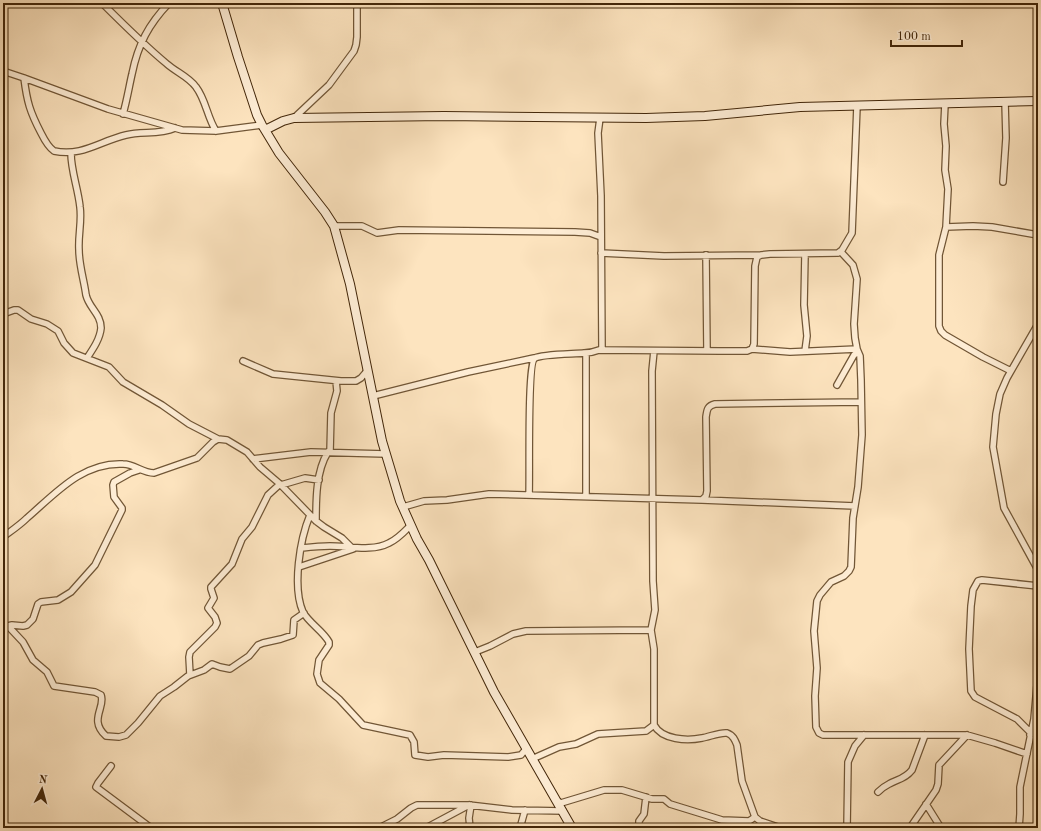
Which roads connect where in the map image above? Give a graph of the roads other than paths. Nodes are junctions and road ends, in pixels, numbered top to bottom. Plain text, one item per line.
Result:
1 (102, 3) edge
2 (169, 3) edge
3 (222, 3) edge
4 (357, 3) edge
5 (142, 41) junction
6 (3, 72) edge
7 (24, 78) junction
8 (1038, 101) edge
9 (1005, 102) junction
10 (944, 104) junction
11 (857, 106) junction
12 (123, 114) junction
13 (294, 118) junction
14 (600, 118) junction
15 (263, 127) junction
16 (176, 128) junction
17 (216, 131) junction
18 (71, 153) junction
19 (1003, 182) dead end
20 (334, 226) junction
21 (946, 227) junction
22 (1038, 235) edge
23 (601, 237) junction
24 (841, 252) junction
25 (601, 253) junction
26 (760, 254) junction
27 (805, 254) junction
28 (706, 255) junction
29 (3, 314) edge
30 (1038, 324) edge
31 (752, 349) junction
32 (602, 350) junction
33 (857, 350) junction
34 (654, 351) junction
35 (706, 351) junction
36 (805, 351) junction
37 (586, 353) junction
38 (87, 358) junction
39 (535, 358) junction
40 (243, 361) dead end
41 (367, 371) junction
42 (1011, 371) junction
43 (336, 381) junction
44 (838, 385) dead end
45 (373, 396) junction
46 (861, 402) junction
47 (218, 440) junction
48 (329, 452) junction
49 (386, 454) junction
50 (253, 459) junction
51 (139, 470) junction
52 (318, 480) junction
53 (280, 485) junction
54 (529, 495) junction
55 (586, 496) junction
56 (653, 498) junction
57 (702, 500) junction
58 (855, 506) junction
59 (403, 507) junction
60 (310, 515) junction
61 (316, 520) junction
62 (411, 525) junction
63 (3, 537) edge
64 (302, 548) junction
65 (353, 548) junction
66 (299, 567) junction
67 (1038, 570) edge
68 (1038, 586) edge
69 (304, 613) junction
70 (5, 627) edge
71 (651, 630) junction
72 (475, 652) junction
73 (190, 674) junction
74 (1038, 674) edge
75 (654, 725) junction
76 (1038, 731) edge
77 (1030, 734) junction
78 (864, 735) junction
79 (925, 735) junction
80 (967, 735) junction
81 (526, 749) junction
82 (1027, 754) junction
83 (532, 759) junction
84 (111, 766) dead end
85 (878, 792) dead end
86 (646, 797) junction
87 (557, 801) junction
88 (926, 804) junction
89 (470, 805) junction
90 (525, 810) junction
91 (563, 811) junction
92 (755, 817) junction
93 (435, 826) edge
94 (151, 828) edge
95 (378, 828) edge
96 (426, 828) edge
97 (470, 828) edge
98 (520, 828) edge
99 (572, 828) edge
100 (639, 828) edge
101 (781, 828) edge
102 (847, 828) edge
103 (912, 828) edge
104 (941, 828) edge
105 (1019, 828) edge

1 - 5 street
2 - 5 street
3 - 15 street
4 - 13 street
5 - 12 street
5 - 17 street
6 - 7 street
7 - 12 street
7 - 18 street
8 - 9 street
9 - 10 street
9 - 19 street
10 - 11 street
10 - 21 street
11 - 14 street
11 - 24 street
12 - 16 street
13 - 14 street
13 - 15 street
14 - 23 street
15 - 17 street
15 - 20 street
16 - 17 street
16 - 18 street
18 - 38 street
20 - 23 street
20 - 41 street
21 - 22 street
21 - 42 street
23 - 25 street
24 - 27 street
24 - 33 street
25 - 28 street
25 - 32 street
26 - 27 street
26 - 28 street
26 - 31 street
27 - 36 street
28 - 35 street
29 - 38 street
30 - 42 street
31 - 35 street
31 - 36 street
32 - 34 street
32 - 37 street
33 - 36 street
33 - 44 street
33 - 46 street
34 - 35 street
34 - 56 street
37 - 39 street
37 - 55 street
38 - 47 street
39 - 45 street
39 - 54 street
40 - 43 street
41 - 43 street
41 - 45 street
42 - 67 street
43 - 48 street
45 - 49 street
46 - 57 street
46 - 58 street
47 - 50 street
47 - 51 street
48 - 49 street
48 - 50 street
48 - 52 street
49 - 59 street
50 - 53 street
51 - 63 street
51 - 70 street
52 - 53 street
52 - 61 street
53 - 60 street
53 - 73 street
54 - 55 street
54 - 59 street
55 - 56 street
56 - 57 street
56 - 71 street
57 - 58 street
58 - 78 street
59 - 62 street
60 - 61 street
60 - 64 street
61 - 65 street
62 - 65 street
62 - 72 street
64 - 65 street
64 - 66 street
65 - 66 street
66 - 69 street
68 - 77 street
69 - 73 street
69 - 81 street
70 - 73 street
71 - 72 street
71 - 75 street
72 - 81 street
74 - 77 street
75 - 83 street
75 - 92 street
76 - 77 street
77 - 82 street
78 - 79 street
78 - 102 street
79 - 80 street
79 - 85 street
80 - 82 street
80 - 88 street
81 - 83 street
82 - 105 street
83 - 87 street
84 - 94 street
86 - 87 street
86 - 92 street
86 - 100 street
87 - 91 street
88 - 103 street
88 - 104 street
89 - 90 street
89 - 93 street
89 - 95 street
89 - 97 street
90 - 91 street
90 - 98 street
91 - 99 street
92 - 101 street
93 - 96 street

